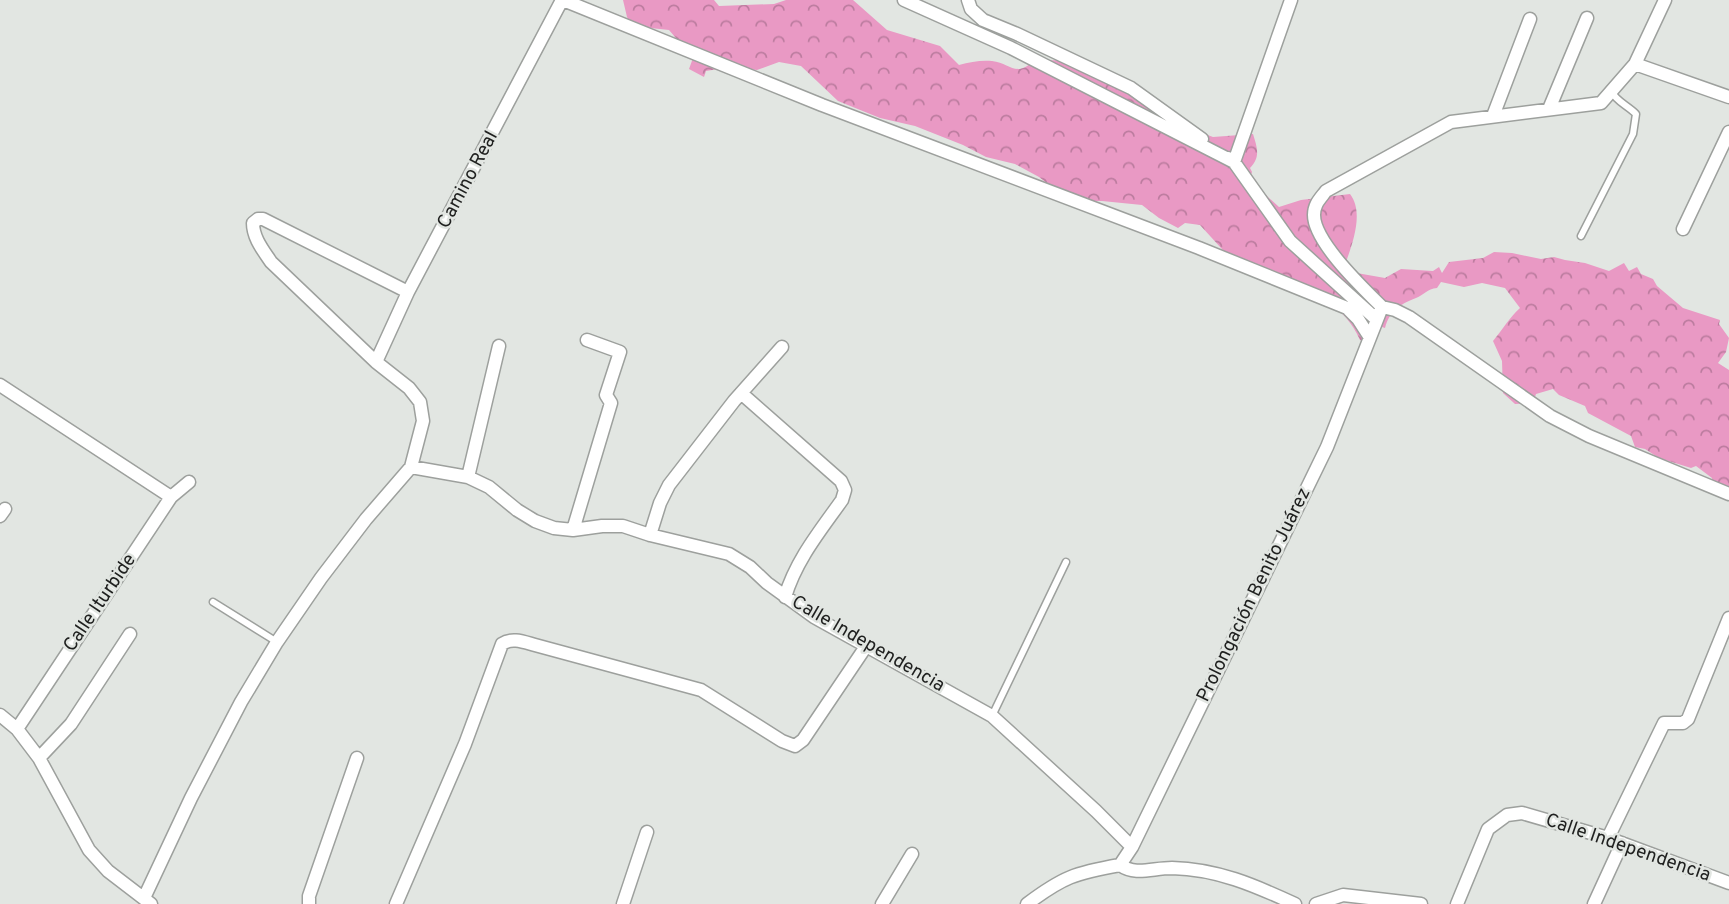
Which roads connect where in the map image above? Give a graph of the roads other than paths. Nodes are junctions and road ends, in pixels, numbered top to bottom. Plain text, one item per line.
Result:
1 (562, 0) edge
2 (904, 0) edge
3 (968, 0) edge
4 (1291, 0) edge
5 (1665, 0) edge
6 (1587, 18) dead end
7 (1530, 19) dead end
8 (1635, 64) junction
9 (1611, 91) junction
10 (1729, 97) edge
11 (1549, 109) junction
12 (1493, 116) junction
13 (1729, 132) edge
14 (1234, 162) junction
15 (1683, 229) dead end
16 (1581, 236) dead end
17 (408, 292) junction
18 (1379, 313) junction
19 (1369, 336) junction
20 (587, 340) dead end
21 (499, 346) dead end
22 (782, 347) dead end
23 (376, 362) junction
24 (0, 386) edge
25 (741, 393) junction
26 (411, 467) junction
27 (468, 477) junction
28 (189, 482) dead end
29 (1729, 494) edge
30 (172, 497) junction
31 (573, 530) junction
32 (650, 535) junction
33 (1066, 562) dead end
34 (785, 597) junction
35 (213, 603) dead end
36 (1729, 618) edge
37 (131, 634) dead end
38 (277, 642) junction
39 (867, 645) junction
40 (0, 715) edge
41 (992, 716) junction
42 (18, 729) junction
43 (39, 758) junction
44 (357, 758) dead end
45 (647, 832) dead end
46 (1608, 838) junction
47 (1622, 843) junction
48 (1132, 847) junction
49 (912, 854) dead end
50 (1120, 865) junction
51 (1729, 883) edge
52 (148, 901) edge
53 (309, 904) edge
54 (396, 904) edge
55 (623, 904) edge
56 (882, 904) edge
57 (1027, 904) edge
58 (1295, 904) edge
59 (1316, 904) edge
60 (1421, 904) edge
61 (1457, 904) edge
62 (1594, 904) edge

1 - 17 street, Camino Real
1 - 19 street
2 - 14 street
3 - 14 street
4 - 14 street
5 - 8 street
6 - 11 street
7 - 12 street
8 - 9 street
8 - 10 street
9 - 11 street
9 - 16 lane
11 - 12 street
12 - 18 street
13 - 15 street
14 - 18 street
17 - 23 street, Camino Real
17 - 23 street
18 - 19 street, Prolongación Benito Juárez
18 - 29 street
19 - 48 street, Prolongación Benito Juárez
20 - 31 street
21 - 27 street
22 - 25 street
23 - 26 street
24 - 30 street
25 - 32 street
25 - 34 street
26 - 27 street, Calle Independencia
26 - 38 street
27 - 31 street, Calle Independencia
28 - 30 street, Calle Iturbide
30 - 42 street, Calle Iturbide
31 - 32 street, Calle Independencia
32 - 34 street, Calle Independencia
33 - 41 lane
34 - 39 street, Calle Independencia
35 - 38 lane
36 - 46 street
37 - 43 street
38 - 52 street
39 - 41 street, Calle Independencia
39 - 54 street
40 - 42 street
41 - 48 street, Calle Independencia
42 - 43 street
43 - 52 street
44 - 53 street
45 - 55 street
46 - 47 street, Calle Independencia
46 - 61 street, Calle Independencia
47 - 51 street, Calle Independencia
47 - 62 street
48 - 50 street, Prolongación Benito Juárez
49 - 56 street
50 - 57 street
50 - 58 street
59 - 60 street

